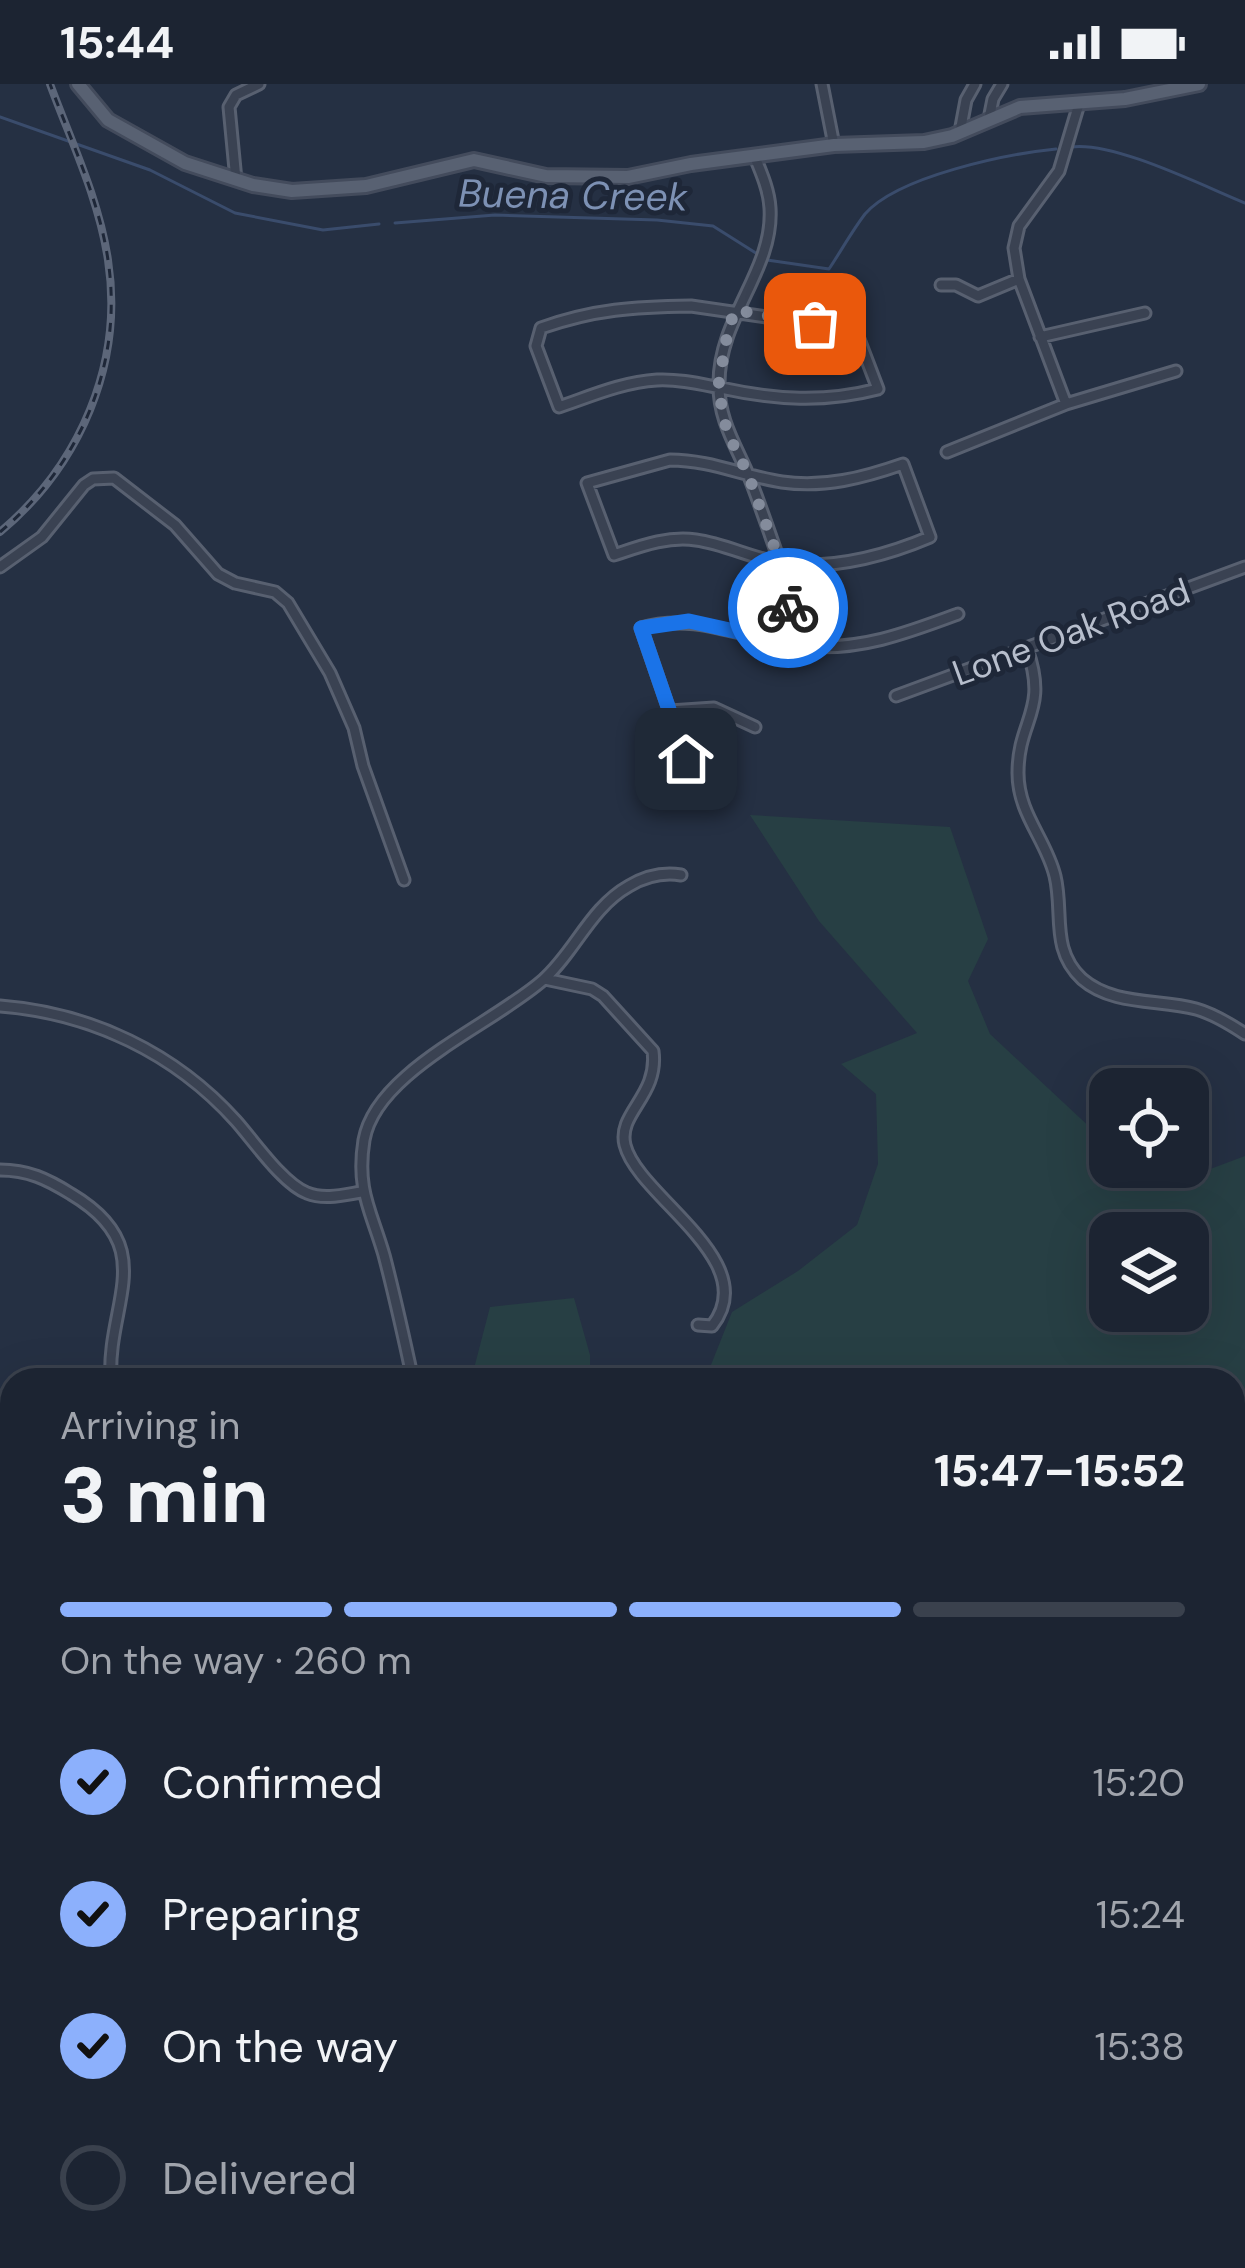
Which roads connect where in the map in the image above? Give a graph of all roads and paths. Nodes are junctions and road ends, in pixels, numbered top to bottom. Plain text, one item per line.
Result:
1 (78, 84) edge
2 (259, 84) edge
3 (822, 84) edge
4 (975, 84) edge
5 (1002, 84) edge
6 (1198, 84) edge
7 (1079, 104) junction
8 (988, 119) junction
9 (960, 132) junction
10 (834, 145) junction
11 (754, 155) junction
12 (236, 180) junction
13 (1019, 279) junction
14 (940, 285) dead end
15 (735, 310) junction
16 (1145, 313) dead end
17 (1040, 337) junction
18 (1176, 371) dead end
19 (718, 388) junction
20 (1066, 404) junction
21 (946, 452) dead end
22 (748, 474) junction
23 (780, 563) junction
24 (0, 567) edge
25 (1245, 567) edge
26 (958, 614) dead end
27 (802, 646) junction
28 (1028, 649) junction
29 (896, 696) dead end
30 (670, 710) junction
31 (754, 727) dead end
32 (686, 759) dead end
33 (681, 875) dead end
34 (404, 880) dead end
35 (545, 979) junction
36 (0, 1006) edge
37 (1245, 1034) edge
38 (0, 1170) edge
39 (361, 1192) junction
40 (698, 1325) dead end
41 (111, 1368) edge
42 (410, 1368) edge

1 - 12 main road
2 - 12 street
3 - 10 street
4 - 9 street
5 - 8 street
6 - 7 main road
7 - 8 main road
7 - 13 street
8 - 9 main road
9 - 10 main road
10 - 11 main road
11 - 12 main road
11 - 15 street
13 - 14 street
13 - 17 street
15 - 19 street
15 - 19 street
15 - 19 street
16 - 17 street
17 - 20 street
18 - 20 street
19 - 22 street
20 - 21 street
22 - 23 street
22 - 23 street
22 - 23 street
23 - 27 street
24 - 34 street
25 - 28 street, Lone Oak Road
26 - 27 street
27 - 30 street
28 - 29 street, Lone Oak Road
28 - 37 street
30 - 31 street
30 - 32 street
33 - 35 street
35 - 39 street
35 - 40 street
36 - 39 street
38 - 41 street
39 - 42 street

